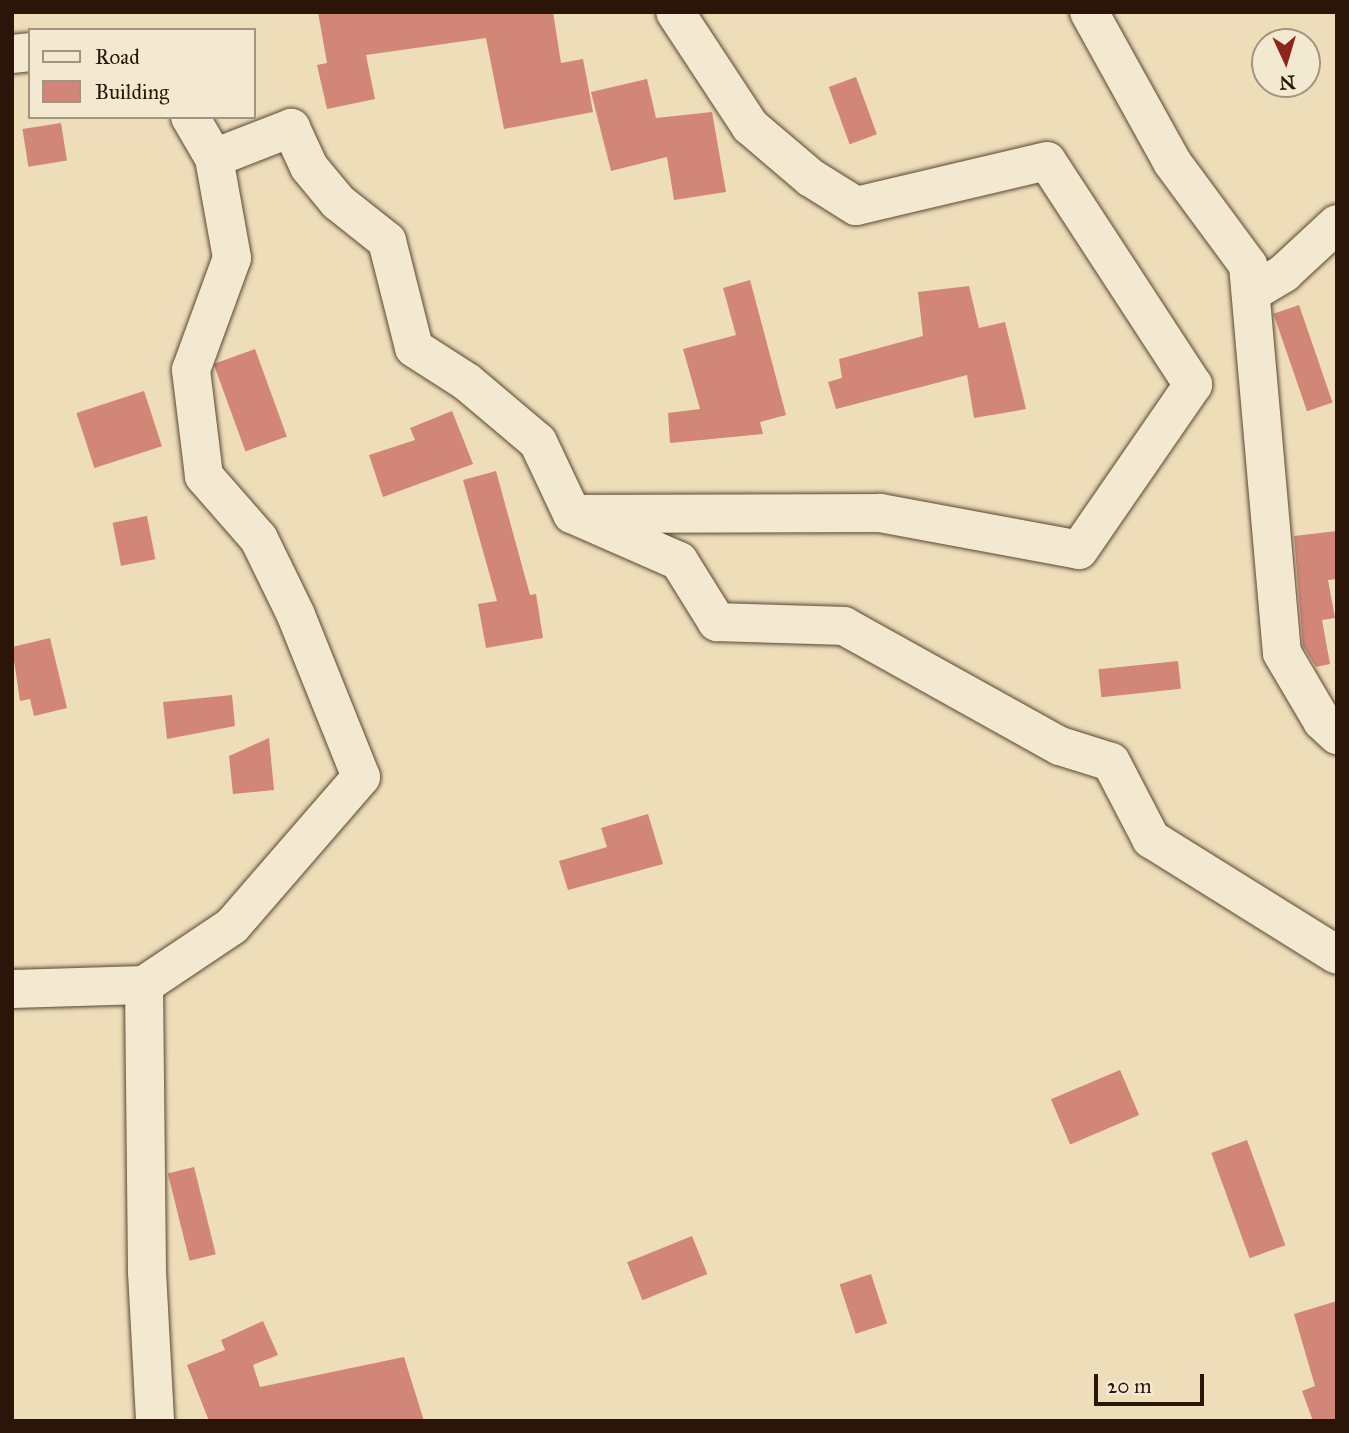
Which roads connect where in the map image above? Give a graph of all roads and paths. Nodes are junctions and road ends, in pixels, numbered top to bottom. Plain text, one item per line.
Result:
1 (675, 12) edge
2 (1089, 12) edge
3 (191, 119) edge
4 (214, 158) junction
5 (1337, 224) edge
6 (1251, 293) junction
7 (572, 514) junction
8 (1332, 736) edge
9 (1337, 955) edge
10 (144, 985) junction
11 (12, 989) edge
12 (155, 1421) edge

1 - 7 street
2 - 6 street
3 - 4 street
4 - 7 street
4 - 10 street
5 - 6 street
6 - 8 street
7 - 9 street
10 - 11 street
10 - 12 street

